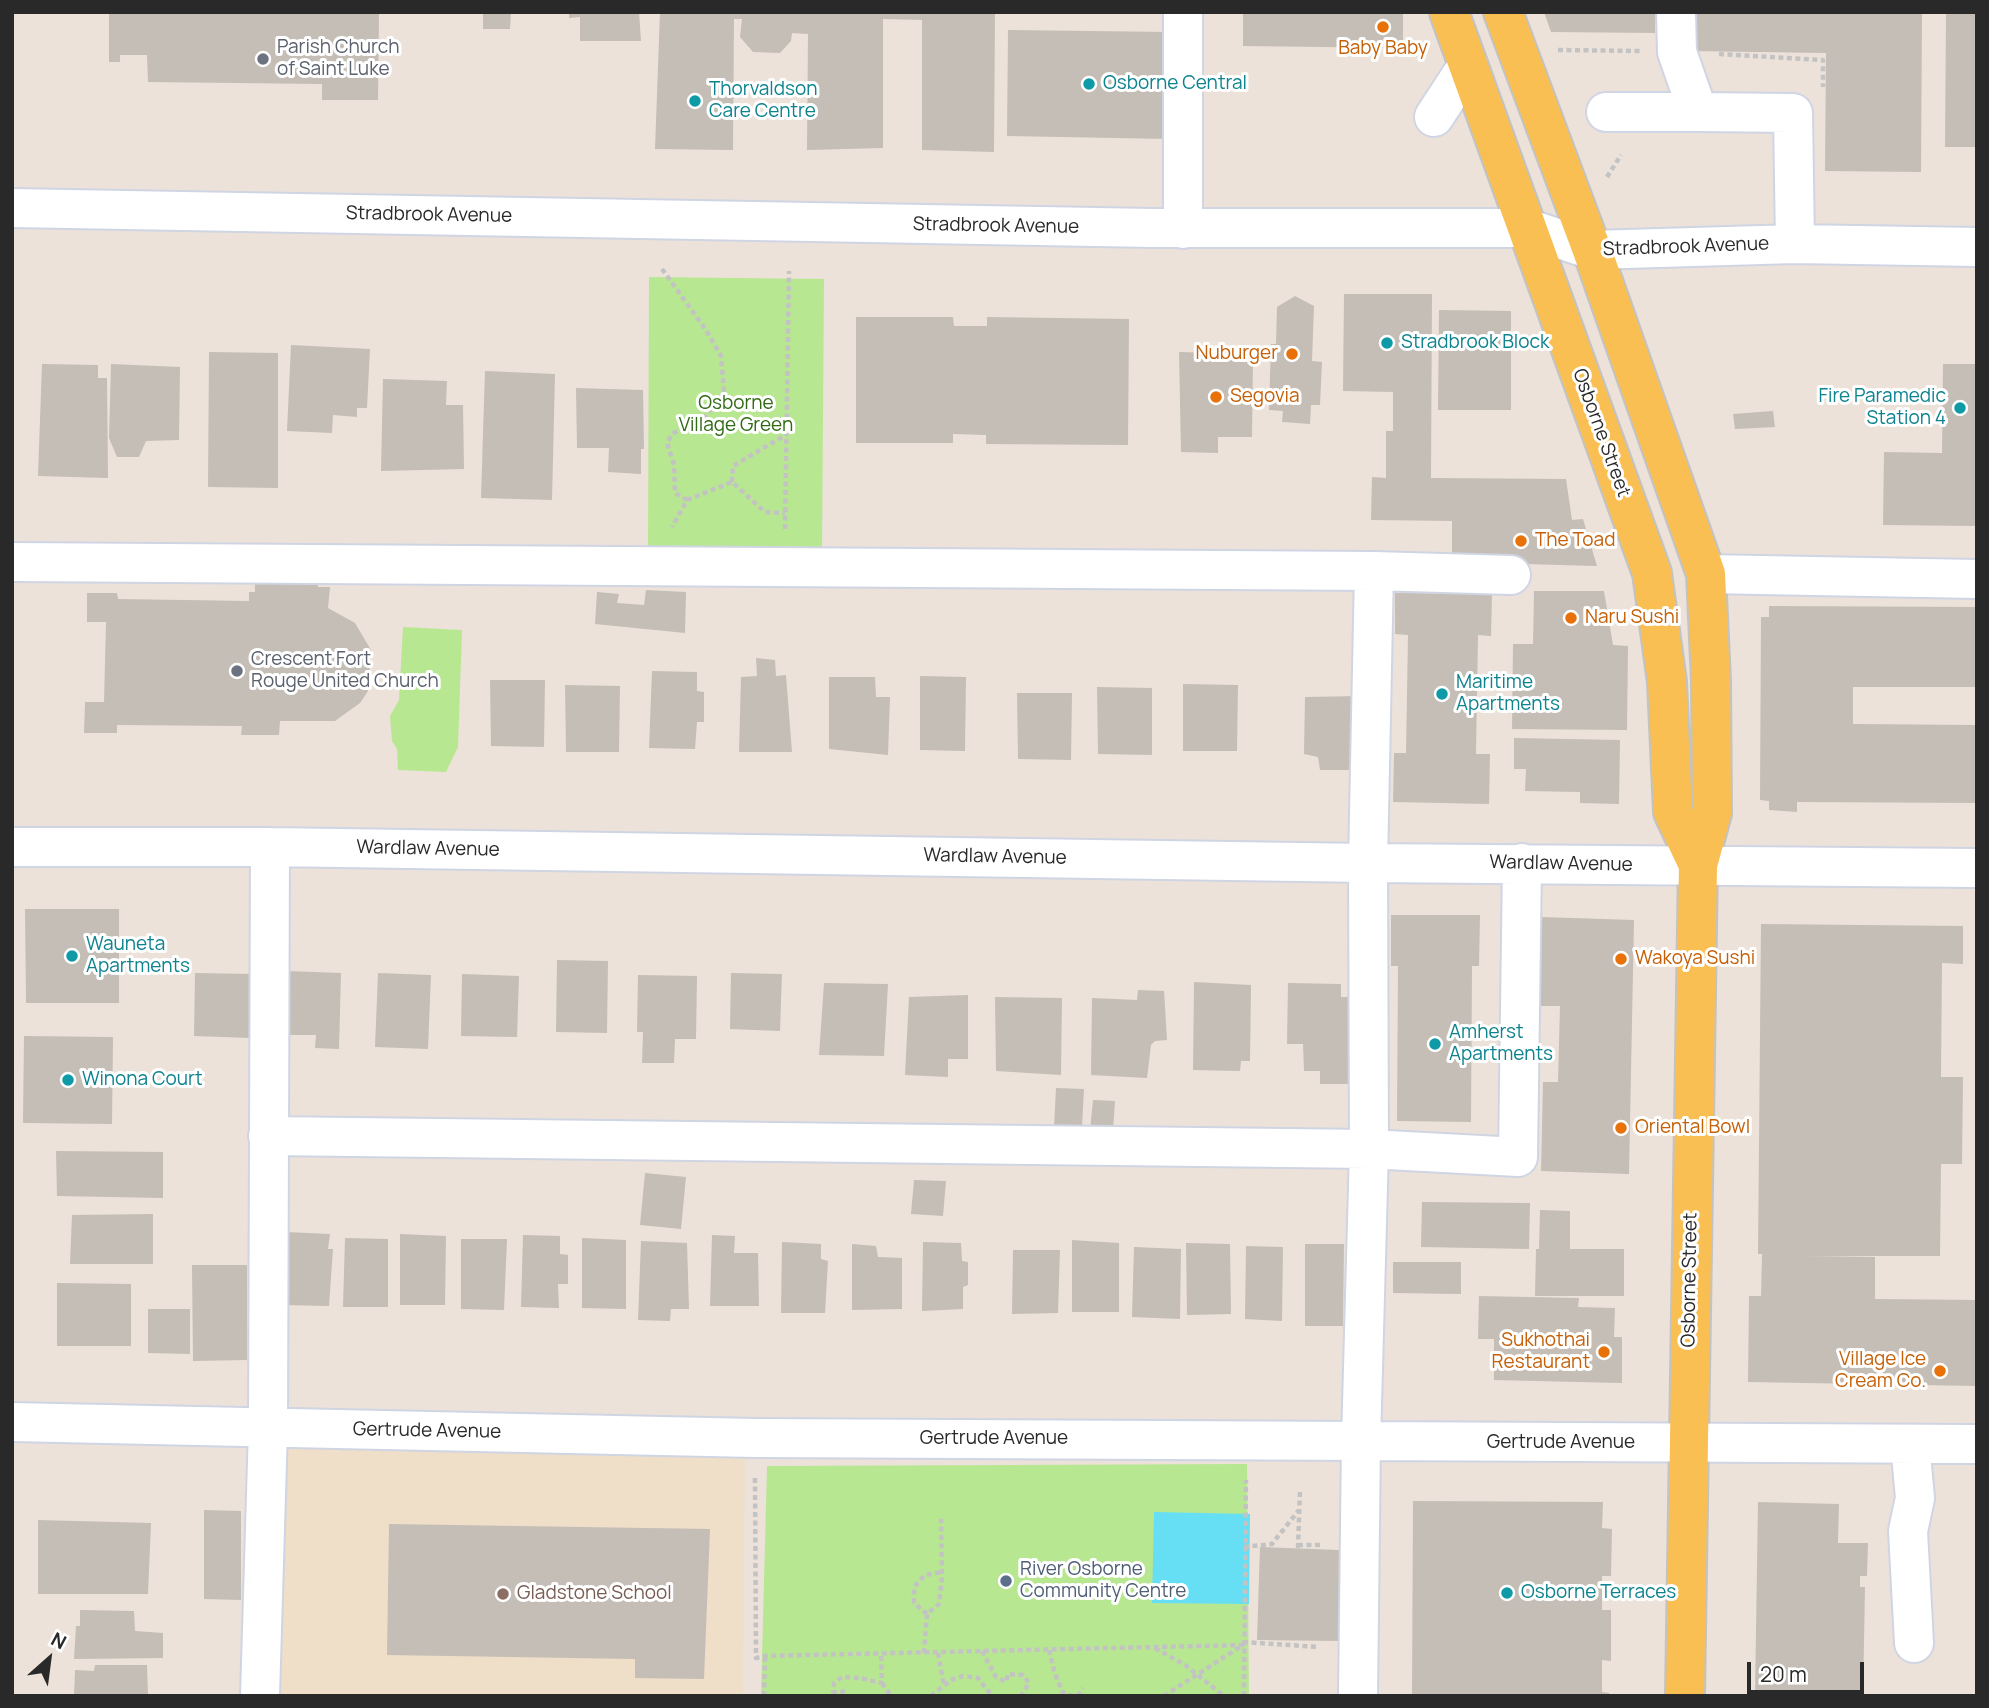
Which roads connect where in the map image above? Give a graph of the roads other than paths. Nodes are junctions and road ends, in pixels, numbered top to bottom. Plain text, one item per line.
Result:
1 (1183, 12) edge
2 (1449, 12) edge
3 (1503, 12) edge
4 (1676, 34) edge
5 (1468, 65) junction
6 (1606, 112) dead end
7 (1698, 113) junction
8 (1434, 117) dead end
9 (12, 208) edge
10 (1527, 228) junction
11 (1183, 229) junction
12 (1795, 244) junction
13 (1977, 247) edge
14 (1592, 250) junction
15 (1685, 514) junction
16 (1636, 528) junction
17 (12, 562) edge
18 (1374, 571) junction
19 (1706, 574) junction
20 (1511, 575) dead end
21 (1977, 579) edge
22 (12, 847) edge
23 (270, 847) junction
24 (1368, 863) junction
25 (1522, 863) junction
26 (1698, 865) junction
27 (1977, 868) edge
28 (268, 1136) junction
29 (1369, 1149) junction
30 (12, 1422) edge
31 (268, 1428) junction
32 (1361, 1442) junction
33 (1688, 1443) junction
34 (1910, 1444) junction
35 (1977, 1444) edge
36 (1914, 1643) dead end
37 (260, 1696) edge
38 (1357, 1696) edge
39 (1685, 1696) edge

1 - 11 street
2 - 5 main road, Osborne Street
3 - 14 main road, Osborne Street
4 - 7 street
5 - 8 street
5 - 10 main road, Osborne Street
6 - 7 street
7 - 12 street
9 - 11 street, Stradbrook Avenue
10 - 11 street, Stradbrook Avenue
10 - 14 street, Stradbrook Avenue
10 - 16 main road, Osborne Street
12 - 13 street, Stradbrook Avenue
12 - 14 street, Stradbrook Avenue
14 - 15 main road, Osborne Street
15 - 16 main road
15 - 19 main road, Osborne Street
16 - 26 main road, Osborne Street
17 - 18 street
18 - 20 street
18 - 24 street
19 - 21 street
19 - 26 main road, Osborne Street
22 - 23 street, Wardlaw Avenue
23 - 24 street, Wardlaw Avenue
23 - 28 street
24 - 25 street, Wardlaw Avenue
24 - 29 street
25 - 26 street, Wardlaw Avenue
25 - 29 street
26 - 27 street, Wardlaw Avenue
26 - 33 main road, Osborne Street
28 - 29 street
28 - 31 street
29 - 32 street
30 - 31 street, Gertrude Avenue
31 - 32 street, Gertrude Avenue
31 - 37 street
32 - 33 street, Gertrude Avenue
32 - 38 street
33 - 34 street, Gertrude Avenue
33 - 39 main road, Osborne Street
34 - 35 street, Gertrude Avenue
34 - 36 street

